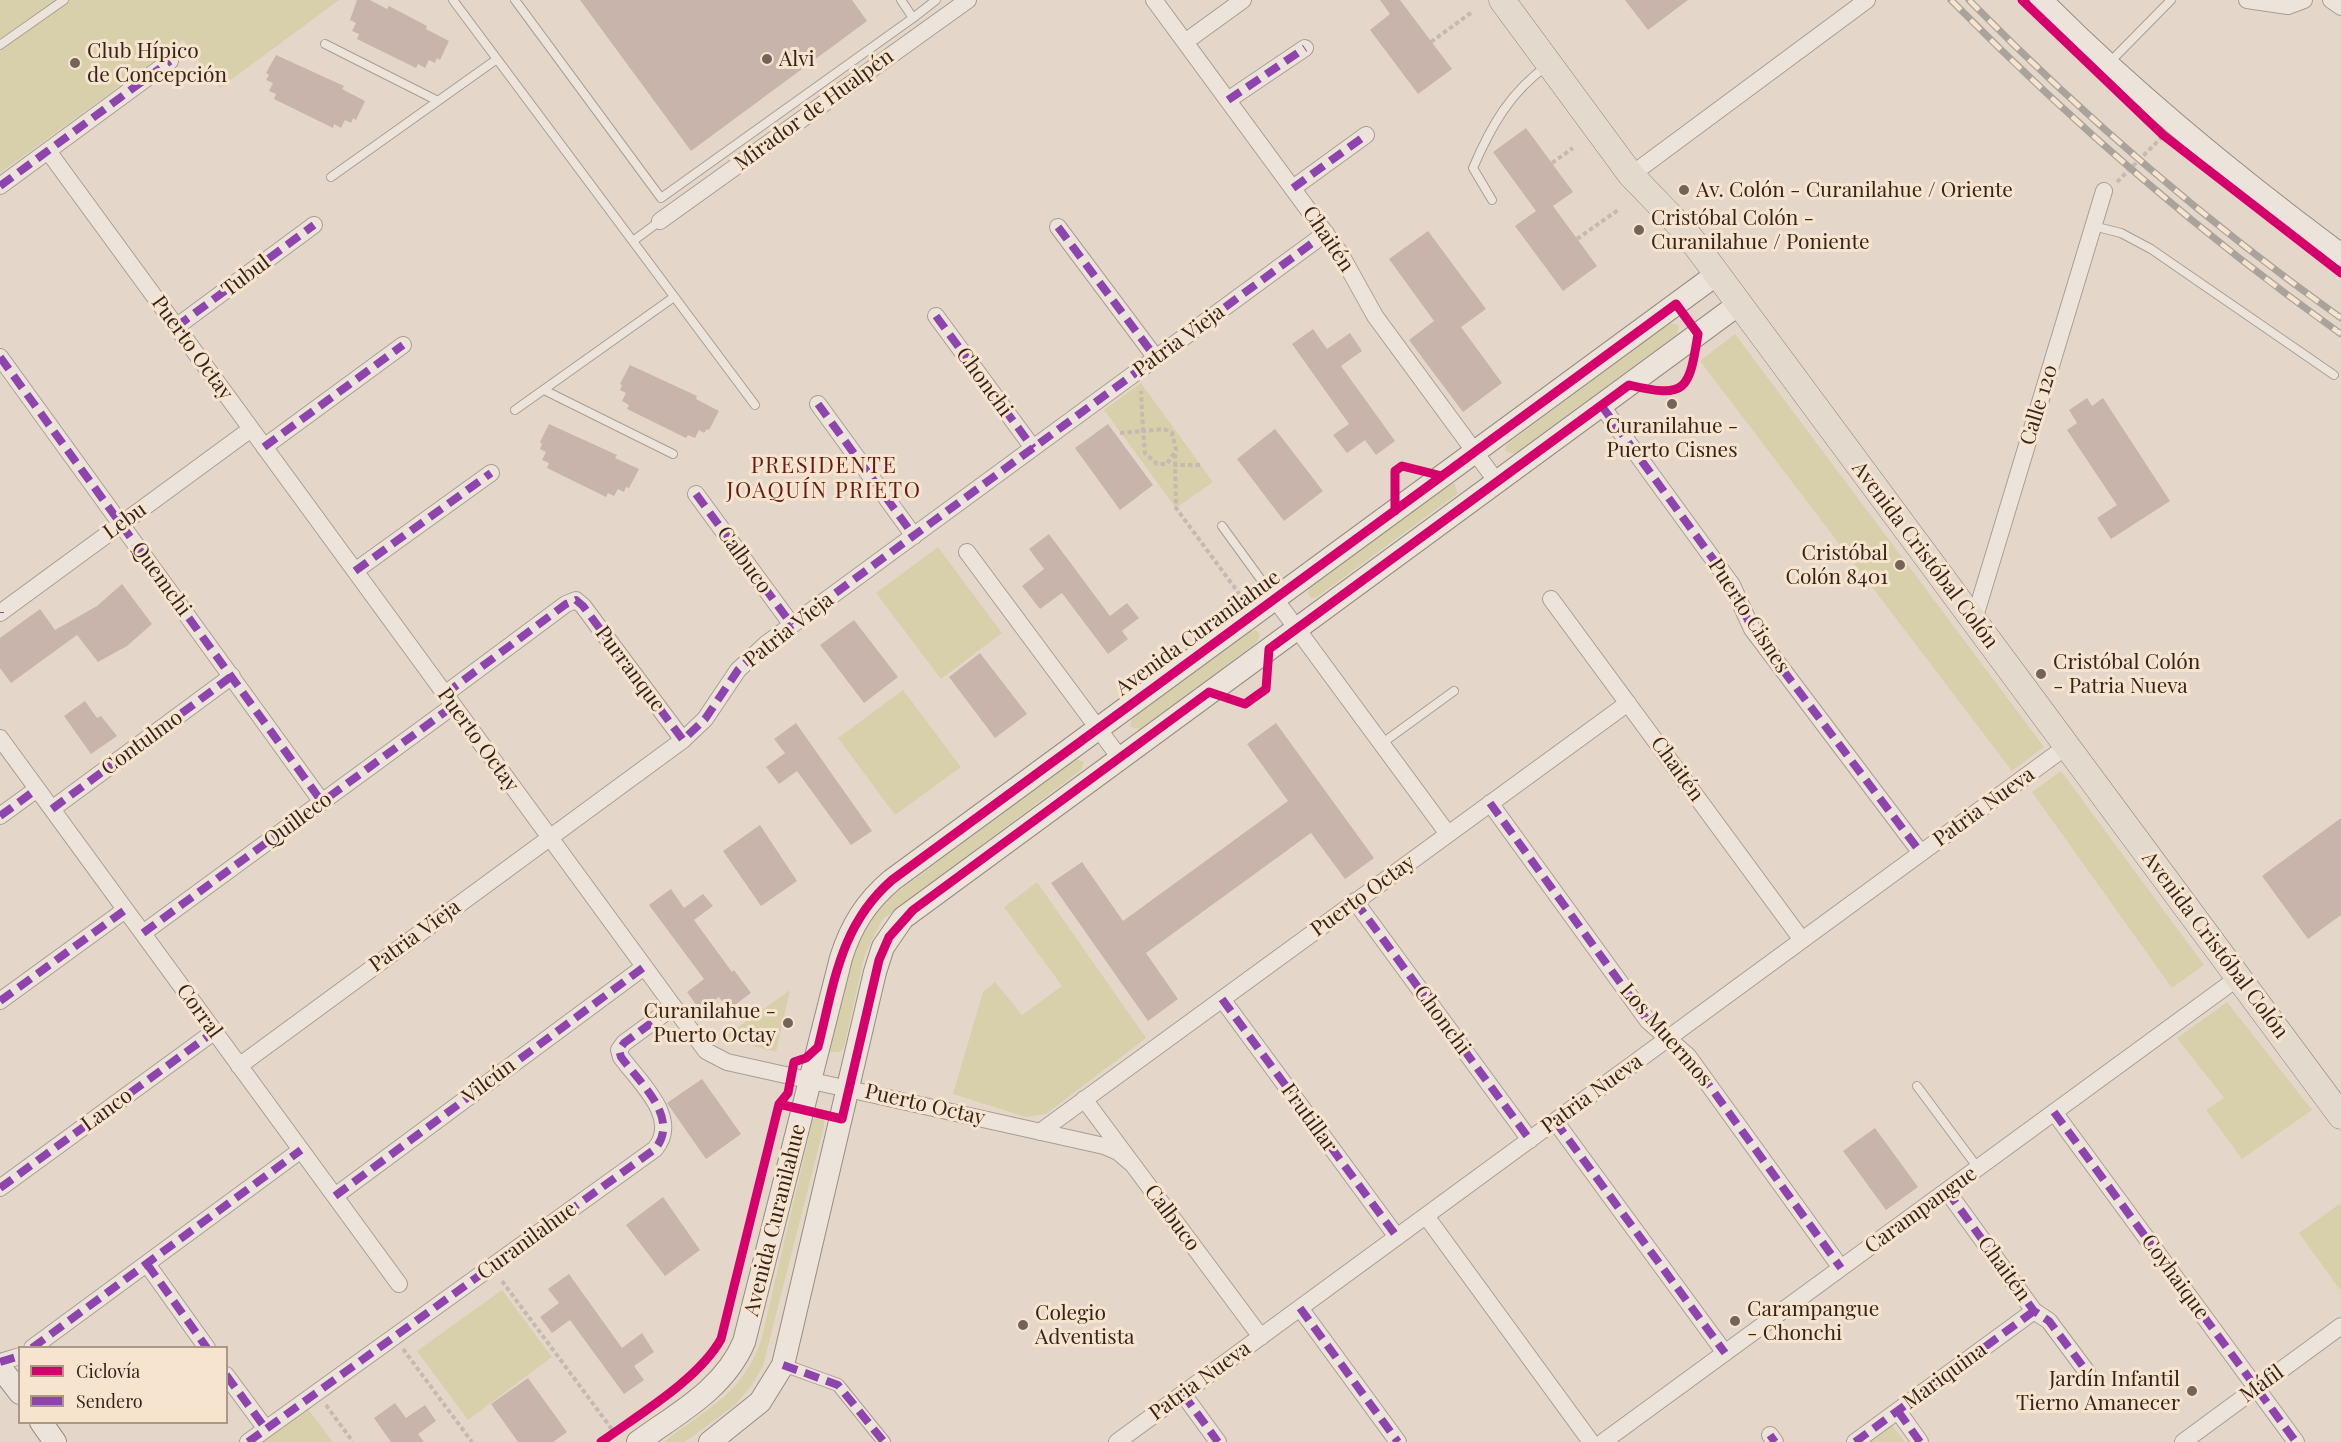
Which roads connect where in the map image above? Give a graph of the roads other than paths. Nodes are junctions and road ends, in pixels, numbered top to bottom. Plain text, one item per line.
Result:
1 (64, 0) edge
2 (453, 0) edge
3 (515, 0) edge
4 (901, 0) edge
5 (936, 0) edge
6 (968, 0) edge
7 (1154, 0) edge
8 (1243, 0) edge
9 (1502, 0) edge
10 (1867, 0) edge
11 (2041, 0) edge
12 (2171, 0) edge
13 (2247, 0) edge
14 (2304, 0) edge
15 (2331, 0) edge
16 (2341, 7) edge
17 (913, 18) junction
18 (1185, 42) junction
19 (325, 44) dead end
20 (0, 45) edge
21 (1305, 48) dead end
22 (497, 59) junction
23 (170, 61) dead end
24 (1550, 63) junction
25 (2107, 64) junction
26 (1228, 99) junction
27 (438, 101) junction
28 (1366, 135) dead end
29 (48, 151) junction
30 (1631, 175) junction
31 (331, 177) dead end
32 (0, 186) edge
33 (1293, 188) junction
34 (2104, 190) road end
35 (1492, 200) dead end
36 (660, 221) joint
37 (314, 225) dead end
38 (2093, 226) junction
39 (1058, 227) dead end
40 (1326, 233) junction
41 (633, 241) junction
42 (2341, 255) edge
43 (1717, 274) junction
44 (674, 297) junction
45 (1739, 304) junction
46 (936, 315) dead end
47 (176, 327) junction
48 (403, 345) dead end
49 (0, 357) edge
50 (1156, 358) junction
51 (2334, 375) dead end
52 (544, 390) junction
53 (818, 404) dead end
54 (755, 405) dead end
55 (1601, 405) junction
56 (515, 410) dead end
57 (251, 429) junction
58 (264, 447) junction
59 (1033, 448) junction
60 (1475, 452) junction
61 (673, 454) dead end
62 (491, 473) dead end
63 (1497, 482) junction
64 (696, 494) dead end
65 (121, 524) junction
66 (1222, 526) dead end
67 (914, 536) junction
68 (967, 552) dead end
69 (355, 571) junction
70 (1551, 598) dead end
71 (1275, 599) junction
72 (576, 600) joint
73 (0, 613) edge
74 (1974, 620) junction
75 (792, 625) junction
76 (1297, 628) junction
77 (232, 676) junction
78 (1454, 691) dead end
79 (449, 700) junction
80 (1628, 703) junction
81 (1098, 728) junction
82 (0, 738) edge
83 (683, 740) junction
84 (1381, 744) junction
85 (2067, 746) junction
86 (1120, 758) junction
87 (37, 789) junction
88 (322, 802) junction
89 (1490, 803) junction
90 (52, 809) junction
91 (0, 816) edge
92 (1448, 834) junction
93 (549, 838) junction
94 (1921, 853) junction
95 (1355, 901) junction
96 (125, 910) junction
97 (142, 933) junction
98 (1802, 940) junction
99 (644, 967) junction
100 (2239, 977) junction
101 (1222, 999) junction
102 (0, 1001) edge
103 (673, 1007) junction
104 (214, 1031) junction
105 (1669, 1038) junction
106 (239, 1066) junction
107 (810, 1079) junction
108 (1917, 1086) dead end
109 (849, 1088) junction
110 (1084, 1099) junction
111 (2054, 1112) junction
112 (2341, 1116) edge
113 (1556, 1121) junction
114 (1040, 1132) junction
115 (1530, 1140) junction
116 (301, 1150) junction
117 (1132, 1164) junction
118 (1978, 1168) junction
119 (0, 1188) edge
120 (1947, 1191) junction
121 (335, 1196) junction
122 (1426, 1216) junction
123 (1397, 1237) junction
124 (147, 1264) junction
125 (1841, 1268) junction
126 (399, 1284) dead end
127 (1300, 1308) junction
128 (2034, 1311) junction
129 (2341, 1326) edge
130 (1261, 1337) junction
131 (33, 1346) edge
132 (206, 1346) edge
133 (1725, 1353) junction
134 (18, 1357) edge
135 (0, 1362) edge
136 (783, 1365) junction
137 (0, 1367) edge
138 (2087, 1372) dead end
139 (228, 1378) edge
140 (2257, 1388) junction
141 (18, 1390) edge
142 (1183, 1394) junction
143 (1898, 1411) junction
144 (42, 1424) edge
145 (266, 1430) junction
146 (630, 1434) edge
147 (55, 1442) edge
148 (248, 1442) edge
149 (710, 1442) edge
150 (884, 1442) edge
151 (1117, 1442) edge
152 (1218, 1442) edge
153 (1398, 1442) edge
154 (1591, 1442) edge
155 (1603, 1442) edge
156 (1855, 1442) edge
157 (1920, 1442) edge
158 (2183, 1442) edge
159 (2296, 1442) edge

1 - 20 lane
2 - 22 lane
3 - 17 lane
4 - 17 lane
5 - 17 lane
6 - 36 street, Mirador de Hualpén
7 - 18 street, Chaitén
8 - 18 street
9 - 24 main road, Avenida Cristóbal Colón
10 - 30 street
11 - 25 main road
12 - 25 lane
13 - 14 street
15 - 16 street
18 - 26 street, Chaitén
19 - 27 lane
21 - 26 street
22 - 27 lane
22 - 41 lane
23 - 29 street
24 - 30 main road, Avenida Cristóbal Colón
24 - 35 lane
25 - 42 main road
26 - 33 street, Chaitén
27 - 31 lane
28 - 33 street
29 - 32 street
29 - 47 street, Puerto Octay
30 - 43 main road, Avenida Cristóbal Colón
33 - 40 street, Chaitén
34 - 38 street, Calle 120
36 - 41 lane
37 - 47 street, Tubul
38 - 51 lane
38 - 74 street, Calle 120
39 - 50 street
40 - 50 street, Patria Vieja
40 - 60 street, Chaitén
41 - 44 lane
43 - 45 main road, Avenida Cristóbal Colón
43 - 60 main road, Avenida Curanilahue
44 - 52 lane
44 - 54 lane
45 - 55 main road, Avenida Curanilahue
45 - 74 main road, Avenida Cristóbal Colón
46 - 59 street, Chonchi
47 - 57 street, Puerto Octay
48 - 58 street
49 - 65 street, Quemchi
50 - 59 street, Patria Vieja
52 - 56 lane
52 - 61 lane
53 - 67 street
55 - 63 main road, Avenida Curanilahue
55 - 94 street, Puerto Cisnes
57 - 58 street, Puerto Octay
57 - 65 street, Lebu
58 - 69 street, Puerto Octay
59 - 67 street, Patria Vieja
60 - 63 street, Chaitén
60 - 71 main road, Avenida Curanilahue
62 - 69 street
63 - 76 main road, Avenida Curanilahue
64 - 75 street, Calbuco
65 - 73 street, Lebu
65 - 77 street, Quemchi
66 - 71 lane
67 - 75 street, Patria Vieja
68 - 81 street
69 - 79 street, Puerto Octay
70 - 80 street, Chaitén
71 - 76 street
71 - 81 main road, Avenida Curanilahue
72 - 79 street, Quilleco
72 - 83 street, Purranque
74 - 85 main road, Avenida Cristóbal Colón
75 - 83 street, Patria Vieja
76 - 84 street
76 - 86 main road, Avenida Curanilahue
77 - 88 street, Quemchi
77 - 90 street, Contulmo
78 - 84 lane
79 - 88 street, Quilleco
79 - 93 street, Puerto Octay
80 - 89 street, Puerto Octay
80 - 98 street, Chaitén
81 - 86 street
81 - 107 main road, Avenida Curanilahue
82 - 87 street, Corral
83 - 93 street, Patria Vieja
84 - 92 street
85 - 94 street, Patria Nueva
85 - 100 main road, Avenida Cristóbal Colón
86 - 109 main road, Avenida Curanilahue
87 - 90 street, Corral
87 - 91 street
88 - 97 street, Quilleco
89 - 92 street, Puerto Octay
89 - 105 street, Los Muermos
90 - 96 street, Corral
92 - 95 street, Puerto Octay
93 - 99 street, Puerto Octay
93 - 106 street, Patria Vieja
94 - 98 street, Patria Nueva
95 - 101 street, Puerto Octay
95 - 115 street, Chonchi
96 - 97 street, Corral
96 - 102 street
97 - 104 street, Corral
98 - 105 street, Patria Nueva
99 - 103 street, Puerto Octay
99 - 121 street, Vilcún
100 - 111 street, Carampangue
100 - 112 main road, Avenida Cristóbal Colón
101 - 110 street, Puerto Octay
101 - 123 street, Frutillar
103 - 107 street, Puerto Octay
103 - 145 street, Curanilahue
104 - 106 street, Corral
104 - 119 street, Lanco
105 - 113 street, Patria Nueva
105 - 125 street, Los Muermos
106 - 116 street, Corral
107 - 109 street, Puerto Octay
107 - 146 main road, Avenida Curanilahue
108 - 118 lane
109 - 114 street, Puerto Octay
109 - 136 main road, Avenida Curanilahue
110 - 114 street, Puerto Octay
110 - 117 street, Calbuco
111 - 118 street, Carampangue
111 - 140 street, Coyhaique
113 - 115 street, Patria Nueva
113 - 133 street
114 - 117 street, Puerto Octay
115 - 122 street, Patria Nueva
116 - 121 street, Corral
116 - 124 street
117 - 130 street, Calbuco
118 - 120 street, Carampangue
120 - 125 street, Carampangue
120 - 128 street, Chaitén
121 - 126 street, Corral
122 - 123 street, Patria Nueva
122 - 154 street
123 - 127 street, Patria Nueva
124 - 131 street
124 - 132 street
125 - 133 street, Carampangue
127 - 130 street, Patria Nueva
127 - 153 street
128 - 138 street, Chaitén
128 - 143 street, Mariquina
129 - 140 street, Máfil
130 - 142 street, Patria Nueva
133 - 155 street, Carampangue
134 - 135 street
136 - 149 main road, Avenida Curanilahue
136 - 150 street
137 - 141 main road
139 - 145 street
140 - 158 street, Máfil
140 - 159 street, Coyhaique
142 - 151 street, Patria Nueva
142 - 152 street
143 - 156 street, Mariquina
143 - 157 street
144 - 147 main road
145 - 148 street, Curanilahue

